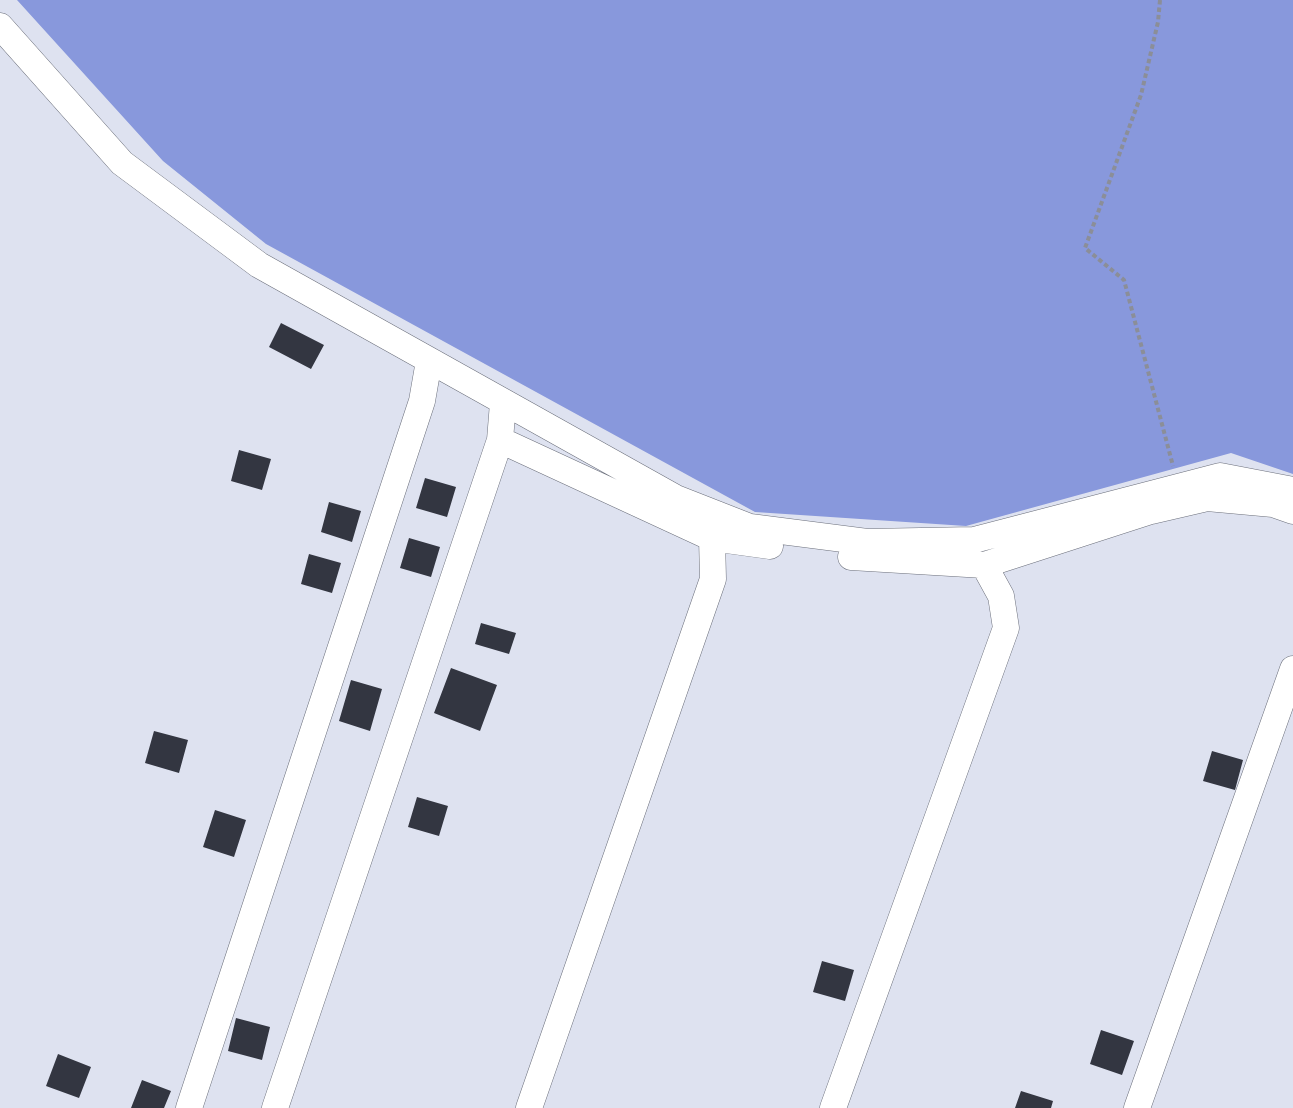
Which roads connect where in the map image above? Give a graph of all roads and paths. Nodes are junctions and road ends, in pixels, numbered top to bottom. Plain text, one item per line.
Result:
1 (1160, 0) edge
2 (0, 26) edge
3 (429, 361) junction
4 (503, 403) junction
5 (500, 440) junction
6 (1177, 487) junction
7 (1293, 490) edge
8 (1293, 511) edge
9 (712, 538) junction
10 (984, 565) junction
11 (1293, 669) edge
12 (189, 1108) edge
13 (275, 1108) edge
14 (529, 1108) edge
15 (833, 1108) edge
16 (1137, 1108) edge

1 - 6 path
2 - 3 street
3 - 4 street
3 - 12 street
4 - 5 street
4 - 6 street
5 - 9 street
5 - 13 street
6 - 7 street
8 - 10 street
9 - 10 street
9 - 14 street
10 - 15 street
11 - 16 street

